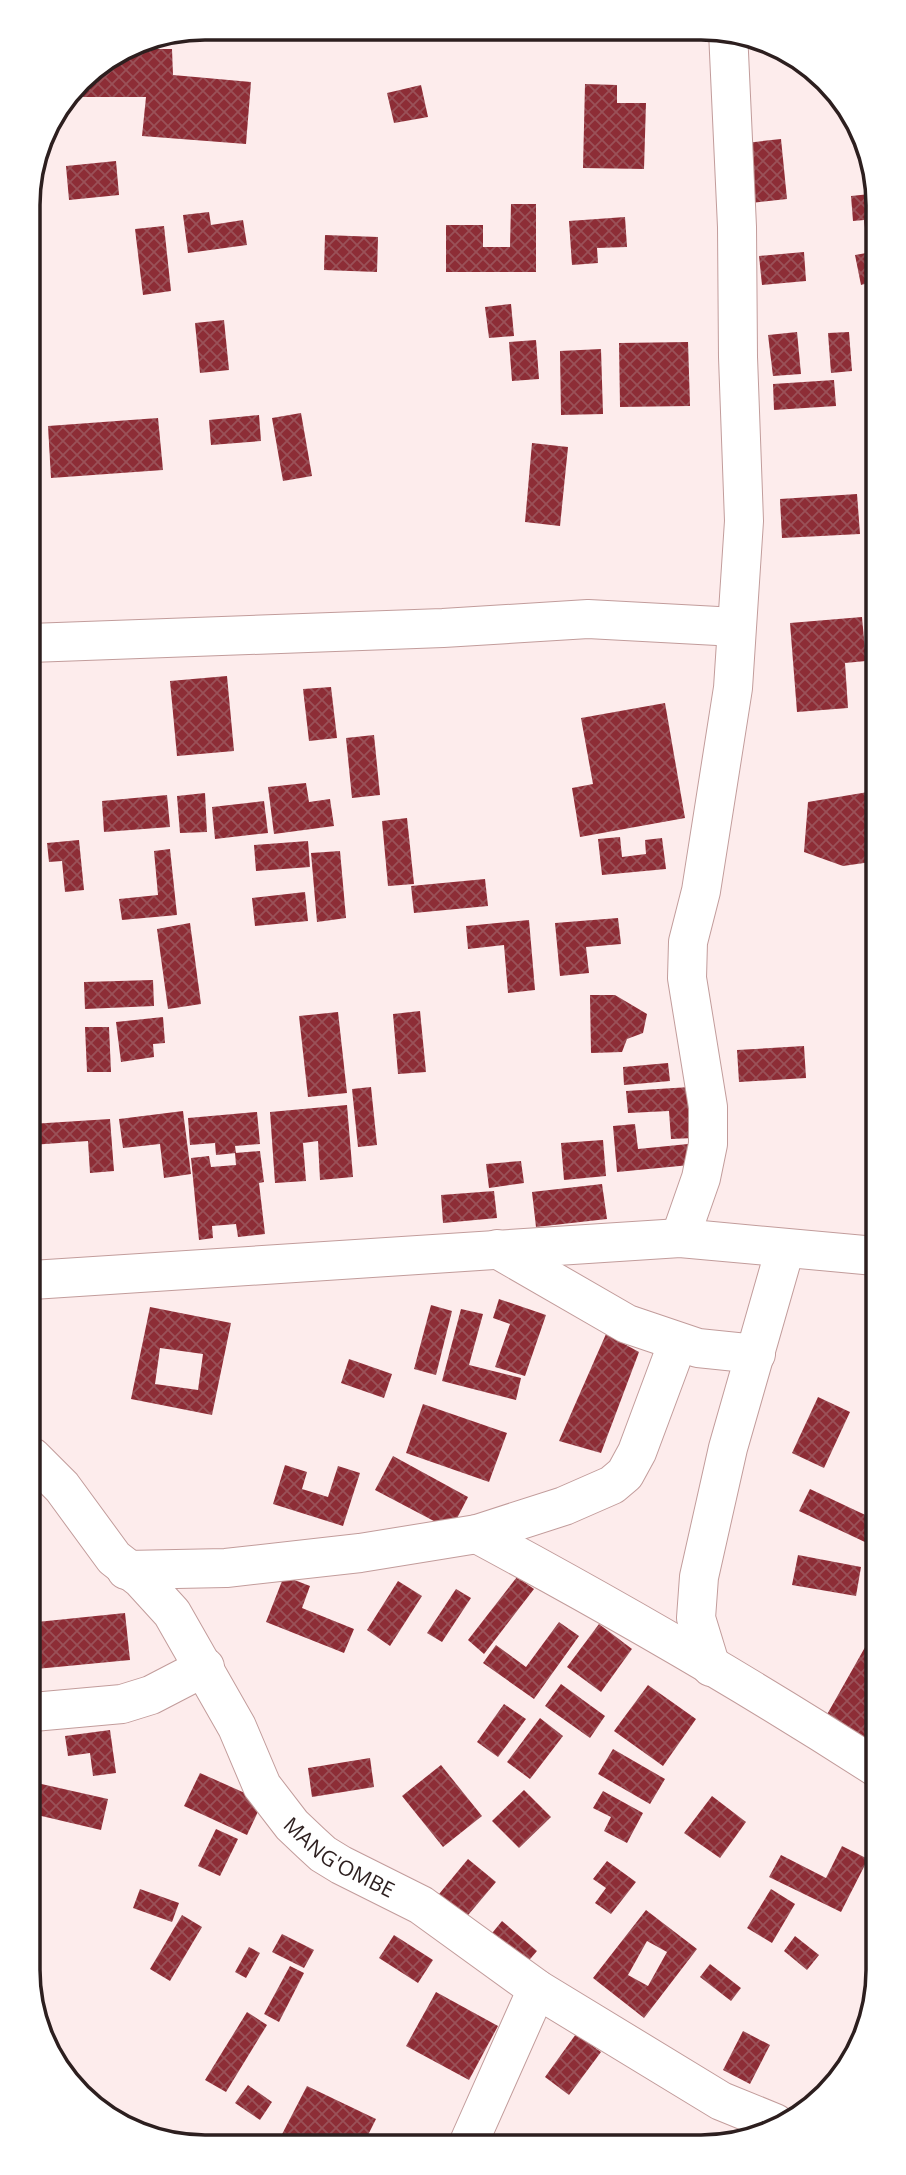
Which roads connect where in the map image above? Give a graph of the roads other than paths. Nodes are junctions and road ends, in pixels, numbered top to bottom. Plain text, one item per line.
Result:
1 (729, 43) edge
2 (736, 627) junction
3 (41, 643) edge
4 (680, 1238) junction
5 (497, 1249) junction
6 (785, 1249) junction
7 (865, 1254) edge
8 (40, 1279) edge
9 (678, 1342) junction
10 (756, 1354) junction
11 (40, 1465) edge
12 (477, 1534) junction
13 (126, 1570) junction
14 (205, 1667) junction
15 (711, 1667) junction
16 (40, 1711) edge
17 (865, 1760) edge
18 (537, 1989) junction
19 (768, 2120) edge
20 (472, 2135) edge

1 - 2 street
2 - 3 street
2 - 4 street
4 - 5 street
4 - 6 street
5 - 8 street
5 - 9 street
6 - 7 street
6 - 10 street
9 - 10 street
9 - 12 street
10 - 15 street
11 - 13 street, MANG'OMBE
12 - 13 street
12 - 15 street
13 - 14 street, MANG'OMBE
14 - 16 street
14 - 18 street, MANG'OMBE
15 - 17 street
18 - 19 street, MANG'OMBE
18 - 20 street

